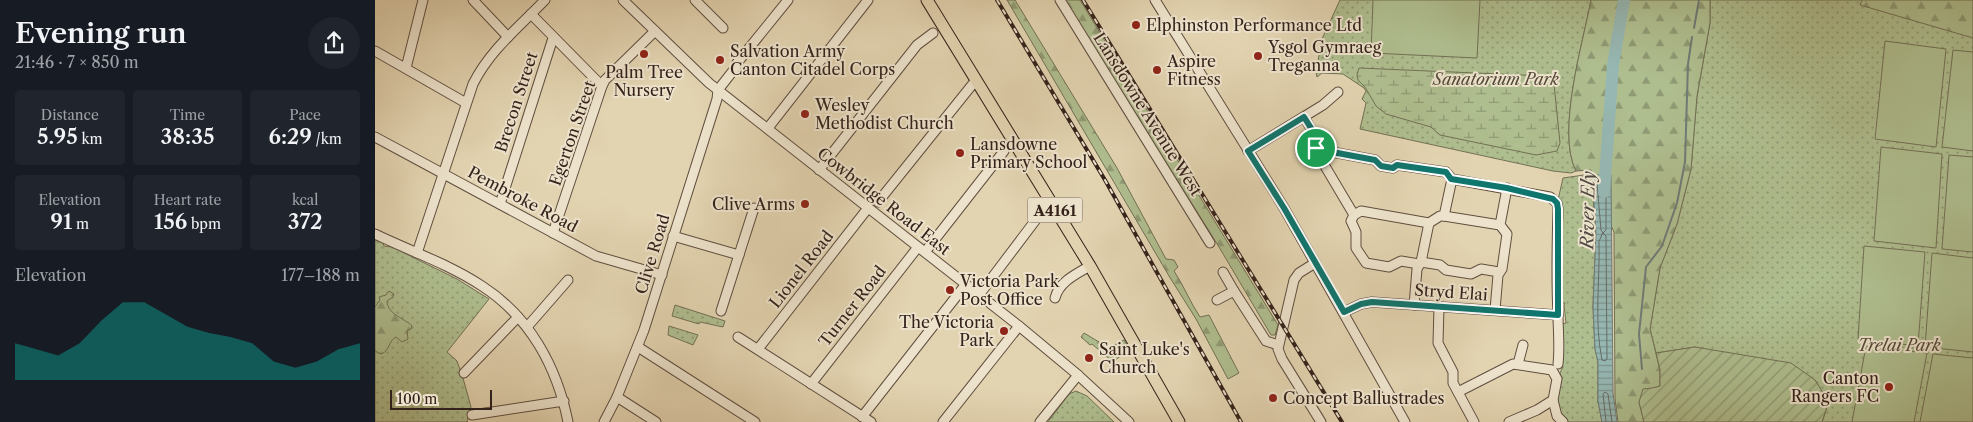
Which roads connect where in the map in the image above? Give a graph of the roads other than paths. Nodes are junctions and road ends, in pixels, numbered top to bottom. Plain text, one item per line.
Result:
1 (423, 0) edge
2 (473, 0) edge
3 (545, 0) edge
4 (623, 0) edge
5 (695, 0) edge
6 (775, 0) edge
7 (868, 0) edge
8 (927, 0) edge
9 (1060, 0) edge
10 (1155, 0) edge
11 (785, 4) edge
12 (531, 14) junction
13 (723, 28) dead end
14 (655, 31) junction
15 (933, 34) dead end
16 (508, 36) junction
17 (553, 38) junction
18 (375, 51) edge
19 (406, 68) junction
20 (976, 80) junction
21 (602, 86) junction
22 (718, 90) junction
23 (1338, 92) dead end
24 (466, 103) junction
25 (1304, 117) junction
26 (767, 128) junction
27 (375, 137) edge
28 (1004, 151) dead end
29 (1248, 151) junction
30 (1321, 158) junction
31 (819, 170) junction
32 (443, 173) junction
33 (1451, 179) junction
34 (1507, 188) junction
35 (1050, 201) junction
36 (878, 202) dead end
37 (499, 204) junction
38 (754, 208) dead end
39 (868, 208) junction
40 (1354, 215) junction
41 (1444, 216) junction
42 (1429, 223) junction
43 (1500, 225) junction
44 (553, 233) junction
45 (375, 234) edge
46 (673, 236) junction
47 (1209, 244) dead end
48 (921, 250) junction
49 (417, 253) junction
50 (739, 255) junction
51 (1315, 263) junction
52 (1420, 263) junction
53 (1090, 266) junction
54 (1223, 272) dead end
55 (1499, 272) junction
56 (661, 275) junction
57 (568, 280) dead end
58 (966, 284) junction
59 (1234, 291) junction
60 (979, 295) junction
61 (1055, 298) dead end
62 (1217, 300) dead end
63 (1415, 305) junction
64 (1439, 307) junction
65 (1495, 310) junction
66 (721, 312) dead end
67 (1344, 312) junction
68 (1558, 315) junction
69 (519, 317) junction
70 (1019, 326) junction
71 (527, 327) junction
72 (739, 337) dead end
73 (1278, 345) junction
74 (1523, 345) dead end
75 (638, 347) junction
76 (758, 349) junction
77 (1518, 364) junction
78 (1558, 364) dead end
79 (464, 373) dead end
80 (1078, 375) junction
81 (811, 384) junction
82 (1458, 392) junction
83 (617, 397) junction
84 (1553, 400) junction
85 (563, 401) junction
86 (472, 415) dead end
87 (862, 417) junction
88 (568, 422) edge
89 (604, 422) edge
90 (656, 422) edge
91 (755, 422) edge
92 (871, 422) edge
93 (943, 422) edge
94 (1040, 422) edge
95 (1129, 422) edge
96 (1179, 422) edge
97 (1321, 422) edge
98 (1405, 422) edge
99 (1474, 422) edge
100 (1509, 422) edge
101 (1563, 422) edge

1 - 19 street
2 - 16 street
3 - 12 street
4 - 14 street, Cowbridge Road East
5 - 13 street
6 - 11 street
7 - 26 street
8 - 20 main road, A4161
9 - 47 street, Lansdowne Avenue West
10 - 29 street
11 - 22 street
12 - 16 street
12 - 17 street
14 - 21 street, Egerton Street
14 - 22 street, Cowbridge Road East
15 - 31 street
16 - 24 street
17 - 21 street
17 - 37 street, Brecon Street
18 - 19 street
19 - 24 street
20 - 35 main road, A4161
20 - 36 street
21 - 44 street, Egerton Street
22 - 26 street, Cowbridge Road East
22 - 46 street, Clive Road
23 - 25 street
24 - 32 street
25 - 29 street
25 - 30 street
26 - 31 street, Cowbridge Road East
27 - 32 street, Pembroke Road
28 - 48 street, Turner Road
29 - 51 street
30 - 33 street
30 - 40 street
31 - 39 street, Cowbridge Road East
32 - 37 street, Pembroke Road
32 - 49 street
33 - 34 street
33 - 41 street
34 - 43 street
34 - 68 street
35 - 53 main road, A4161
35 - 60 street
37 - 44 street, Pembroke Road
38 - 50 street
39 - 48 street, Cowbridge Road East
39 - 76 street, Lionel Road
40 - 42 street
40 - 52 street
41 - 42 street
41 - 43 street
42 - 52 street
43 - 55 street
44 - 56 street, Pembroke Road
45 - 49 street
46 - 50 street
46 - 56 street, Clive Road
48 - 58 street, Cowbridge Road East
48 - 81 street, Turner Road
49 - 69 street
50 - 66 street
51 - 67 street
51 - 73 street
52 - 55 street
52 - 63 street
53 - 61 street
53 - 96 main road, A4161
54 - 59 street
55 - 65 street
56 - 75 street, Clive Road
57 - 71 street
58 - 60 street, Cowbridge Road East
58 - 87 street
59 - 62 street
59 - 73 street
60 - 70 street, Cowbridge Road East
63 - 64 street, Stryd Elai
63 - 67 street, Stryd Elai
64 - 65 street, Stryd Elai
64 - 82 street
65 - 68 street, Stryd Elai
67 - 98 street
68 - 78 street
69 - 71 street
69 - 79 street
70 - 80 street, Cowbridge Road East
70 - 93 street
71 - 85 street
72 - 76 street
73 - 97 street
74 - 77 street
75 - 83 street, Clive Road
75 - 91 street
76 - 81 street
77 - 82 street
77 - 84 street
80 - 94 street
80 - 95 street, Cowbridge Road East
81 - 87 street
82 - 99 street
83 - 89 street, Clive Road
83 - 90 street
84 - 100 street
84 - 101 street
85 - 86 street
85 - 88 street
87 - 92 street

